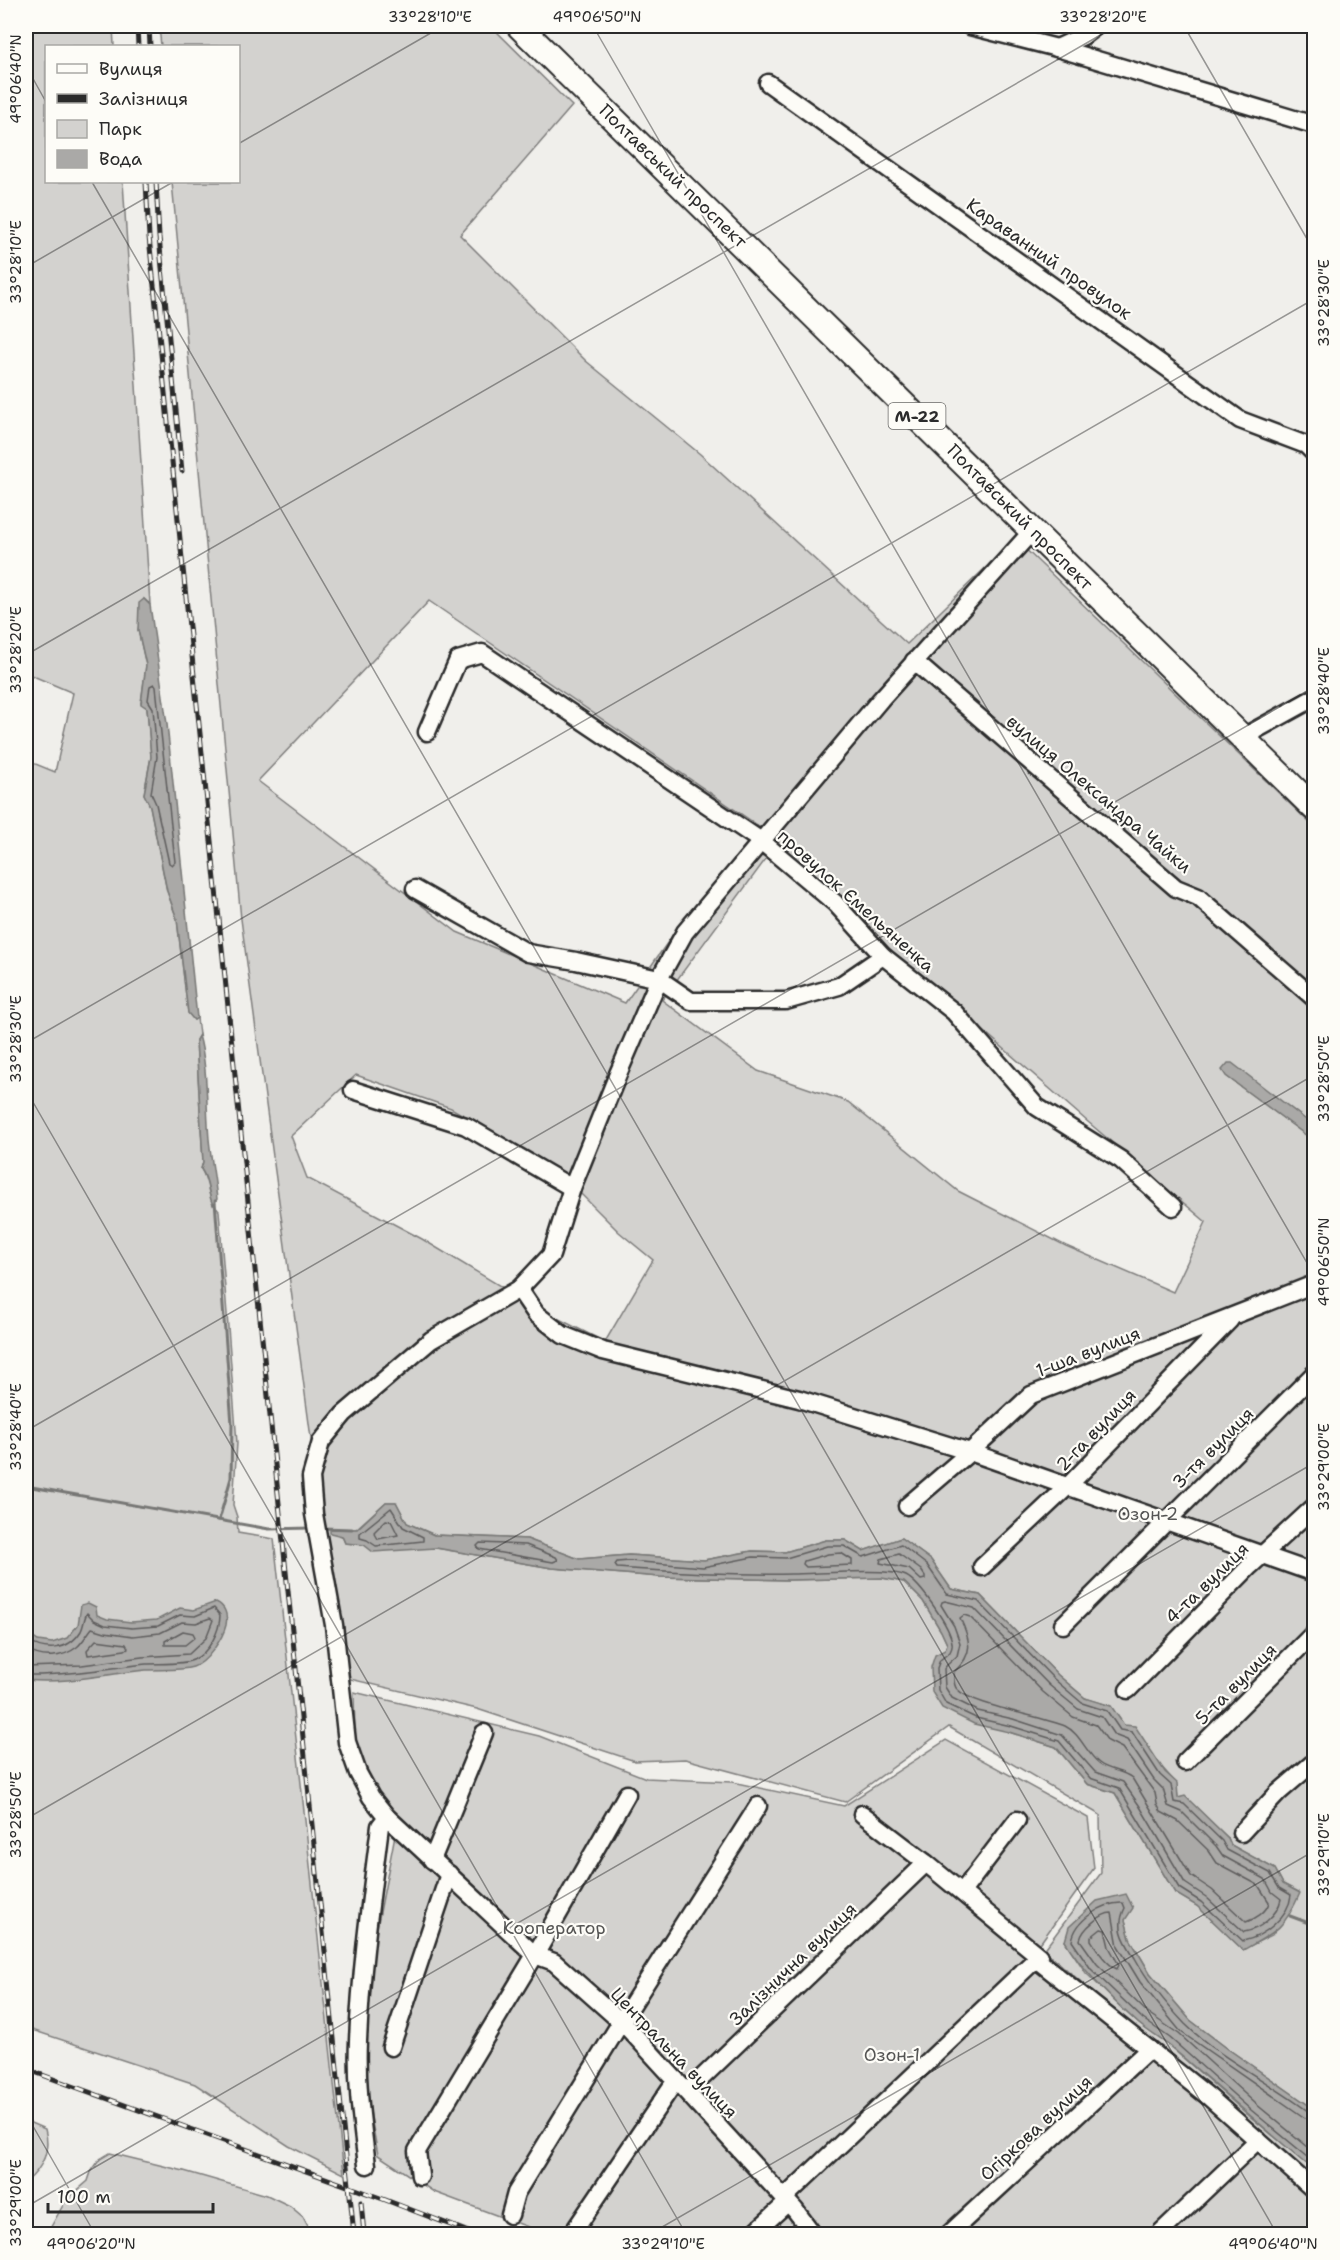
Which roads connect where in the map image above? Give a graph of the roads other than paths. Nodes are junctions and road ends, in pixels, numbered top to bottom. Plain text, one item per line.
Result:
1 (519, 26) edge
2 (970, 26) edge
3 (1096, 26) edge
4 (1057, 48) junction
5 (768, 83) dead end
6 (1314, 125) edge
7 (1314, 453) edge
8 (1033, 530) junction
9 (914, 661) junction
10 (1314, 698) edge
11 (427, 732) dead end
12 (1243, 736) junction
13 (1314, 808) edge
14 (761, 841) junction
15 (415, 889) dead end
16 (883, 956) junction
17 (659, 979) junction
18 (1314, 999) edge
19 (353, 1090) dead end
20 (572, 1188) junction
21 (1173, 1207) dead end
22 (519, 1289) junction
23 (1314, 1289) edge
24 (1234, 1316) junction
25 (1314, 1374) edge
26 (970, 1452) junction
27 (1067, 1487) junction
28 (907, 1506) dead end
29 (1314, 1507) edge
30 (1166, 1522) junction
31 (1263, 1556) junction
32 (982, 1567) dead end
33 (1314, 1573) edge
34 (1063, 1625) dead end
35 (1314, 1633) edge
36 (1128, 1689) dead end
37 (484, 1732) dead end
38 (1185, 1762) dead end
39 (1314, 1762) edge
40 (627, 1794) dead end
41 (758, 1806) dead end
42 (862, 1814) dead end
43 (387, 1817) junction
44 (1017, 1820) dead end
45 (1241, 1833) dead end
46 (432, 1860) junction
47 (926, 1863) junction
48 (450, 1874) junction
49 (962, 1892) junction
50 (535, 1955) junction
51 (1036, 1959) junction
52 (621, 2022) junction
53 (391, 2047) dead end
54 (1149, 2049) junction
55 (682, 2086) junction
56 (1258, 2140) junction
57 (367, 2165) dead end
58 (420, 2176) dead end
59 (1314, 2190) edge
60 (786, 2200) junction
61 (510, 2214) dead end
62 (572, 2234) edge
63 (753, 2235) edge
64 (813, 2235) edge
65 (950, 2235) edge
66 (1159, 2235) edge

1 - 8 highway, Полтавський проспект / М-22
2 - 4 street
3 - 4 street
4 - 6 street
5 - 7 street, Караванний провулок
8 - 9 street, Центральна вулиця
8 - 12 highway, Полтавський проспект / М-22
9 - 14 street, Центральна вулиця
9 - 18 street, вулиця Олександра Чайки
10 - 12 street
11 - 14 street, провулок Ємельяненка
12 - 13 highway, Полтавський проспект / М-22
14 - 16 street, провулок Ємельяненка
14 - 17 street, Центральна вулиця
15 - 17 street
16 - 17 street
16 - 21 street, провулок Ємельяненка
17 - 20 street, Центральна вулиця
19 - 20 street
20 - 22 street, Центральна вулиця
22 - 26 street
22 - 43 street, Центральна вулиця
23 - 24 street, 1-ша вулиця
24 - 26 street, 1-ша вулиця
24 - 27 street, 2-га вулиця
25 - 30 street, 3-тя вулиця
26 - 27 street
26 - 28 street, 1-ша вулиця
27 - 30 street
27 - 32 street, 2-га вулиця
29 - 31 street, 4-та вулиця
30 - 31 street
30 - 34 street, 3-тя вулиця
31 - 33 street
31 - 36 street, 4-та вулиця
35 - 38 street, 5-та вулиця
37 - 46 street
39 - 45 street
40 - 50 street
41 - 52 street
42 - 47 street
43 - 46 street, Центральна вулиця
43 - 57 street
44 - 49 street
46 - 48 street, Центральна вулиця
47 - 49 street
47 - 55 street, Залізнична вулиця
48 - 50 street, Центральна вулиця
48 - 53 street
49 - 51 street
50 - 52 street, Центральна вулиця
50 - 58 street
51 - 54 street
51 - 60 street
52 - 55 street, Центральна вулиця
52 - 61 street
54 - 56 street
54 - 65 street, Огіркова вулиця
55 - 60 street, Центральна вулиця
55 - 62 street, Залізнична вулиця
56 - 59 street
56 - 66 street
60 - 63 street
60 - 64 street, Центральна вулиця

